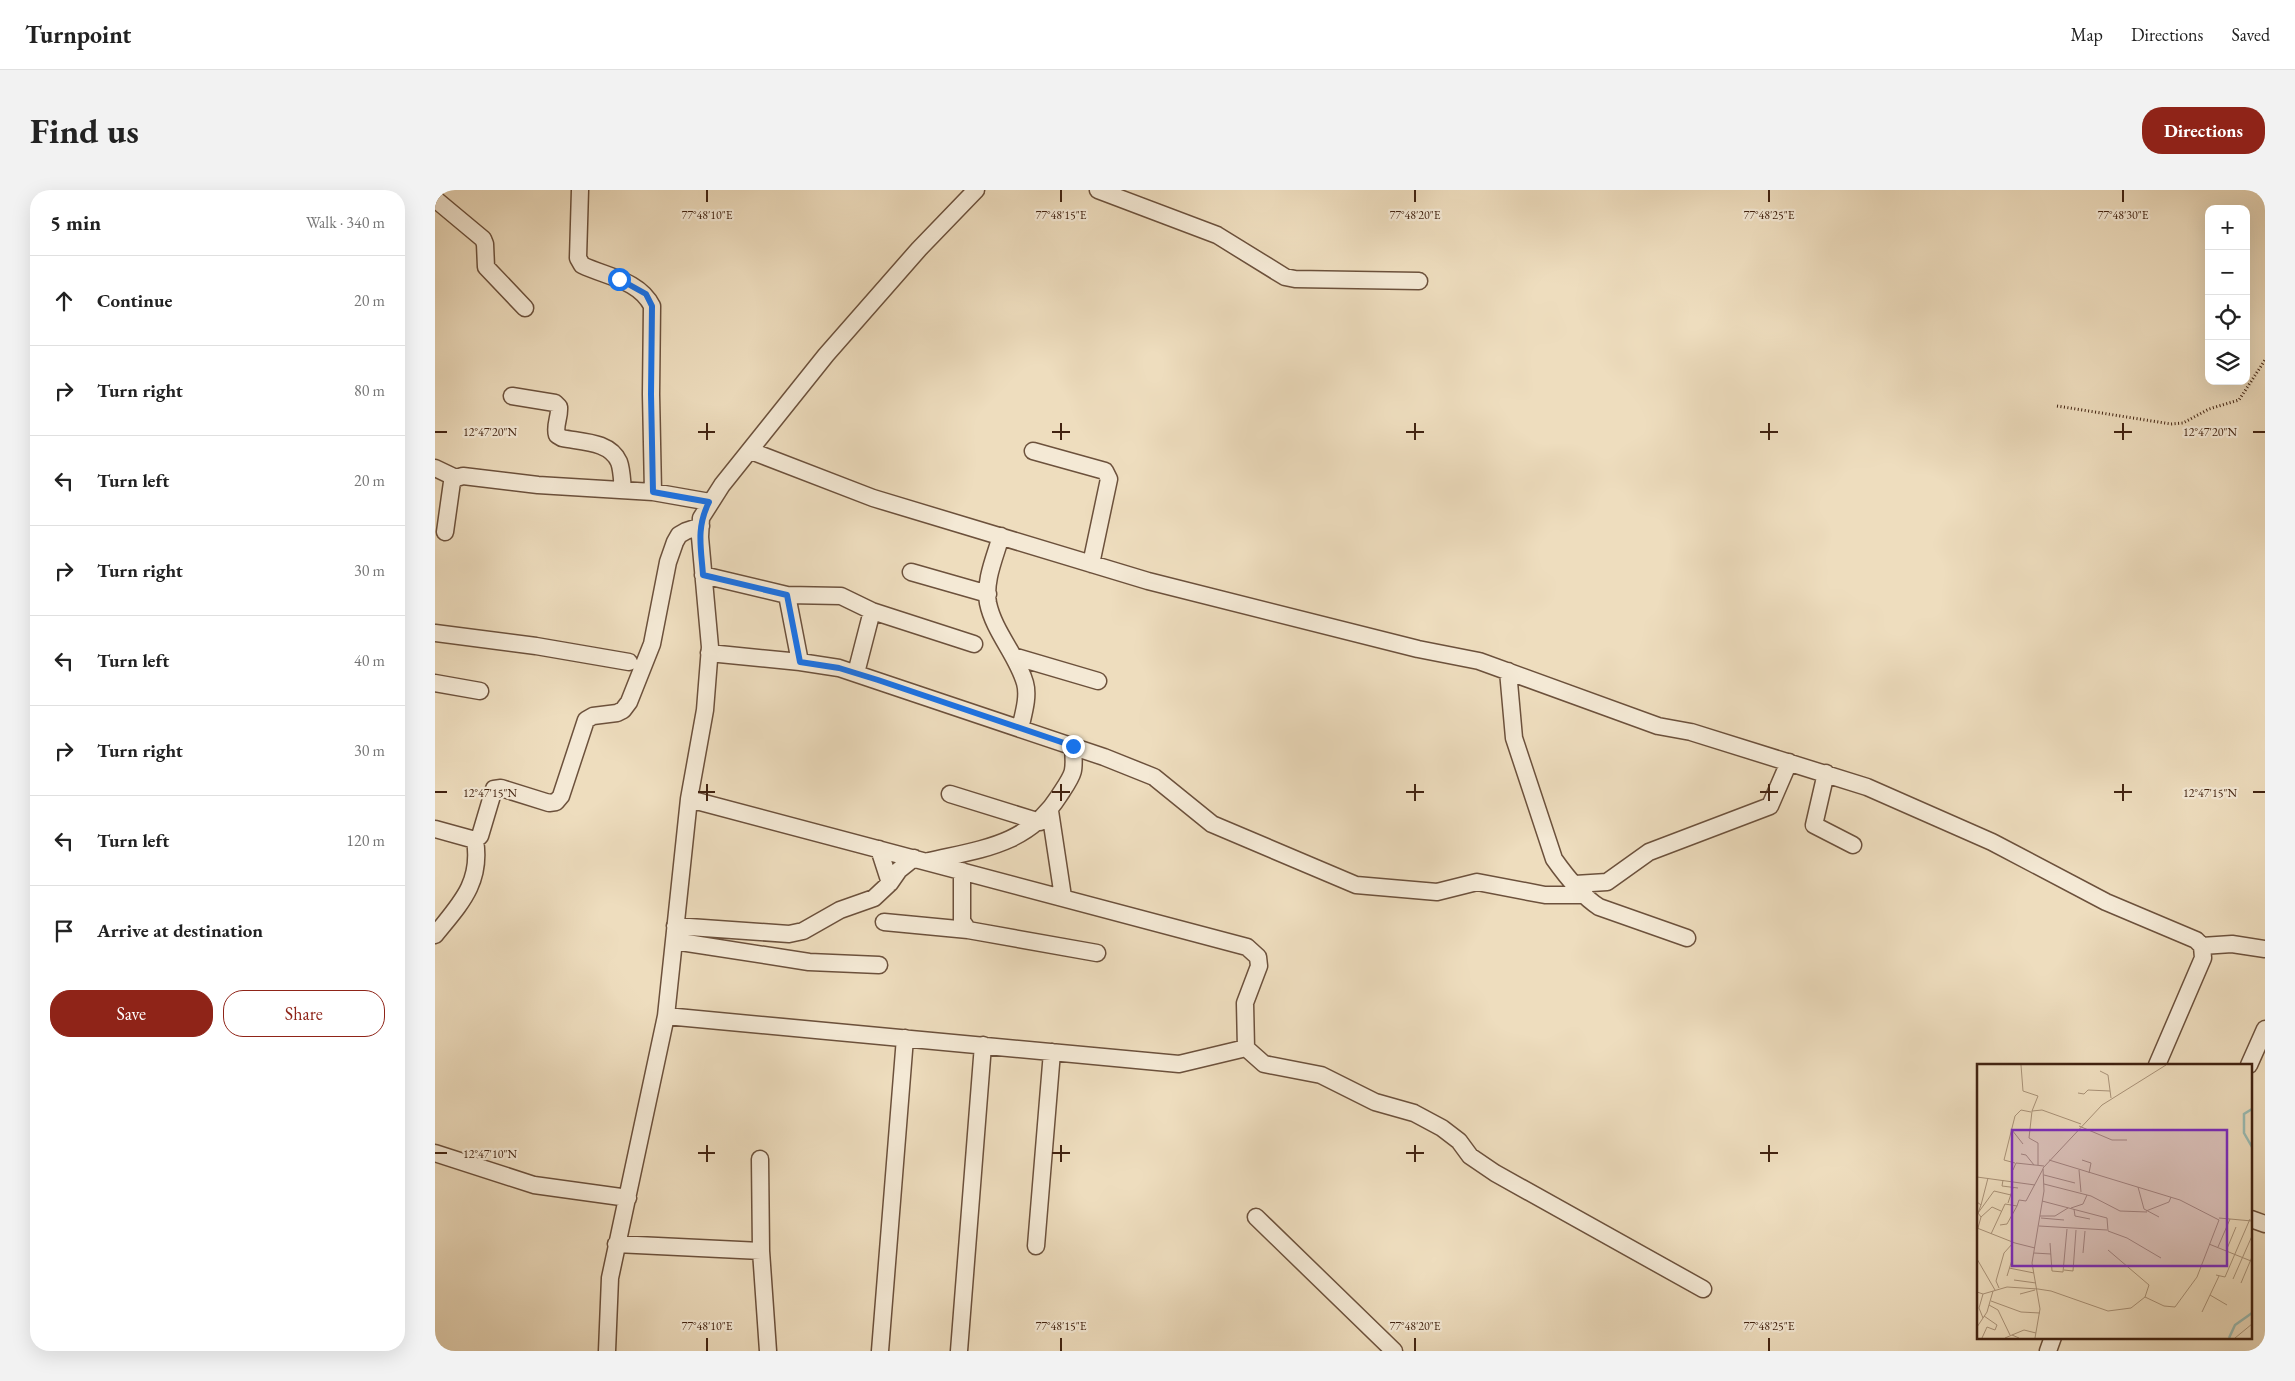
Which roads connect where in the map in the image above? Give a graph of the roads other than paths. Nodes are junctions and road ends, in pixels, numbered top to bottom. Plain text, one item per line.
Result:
1 (581, 190) edge
2 (976, 190) edge
3 (1098, 190) edge
4 (435, 199) edge
5 (1419, 281) dead end
6 (525, 308) dead end
7 (512, 396) dead end
8 (751, 451) junction
9 (1033, 451) dead end
10 (435, 468) edge
11 (456, 478) junction
12 (623, 490) junction
13 (653, 492) junction
14 (709, 502) junction
15 (701, 526) junction
16 (445, 532) dead end
17 (1001, 536) junction
18 (1091, 564) junction
19 (911, 572) dead end
20 (703, 575) junction
21 (988, 594) junction
22 (787, 595) junction
23 (872, 611) junction
24 (435, 633) edge
25 (974, 644) dead end
26 (709, 653) junction
27 (1013, 656) junction
28 (629, 662) dead end
29 (800, 662) junction
30 (1508, 671) junction
31 (856, 673) junction
32 (1098, 681) dead end
33 (436, 688) edge
34 (479, 691) dead end
35 (1020, 728) junction
36 (1073, 746) junction
37 (1104, 757) junction
38 (1789, 762) junction
39 (1075, 771) junction
40 (1826, 774) junction
41 (950, 794) dead end
42 (689, 799) junction
43 (1045, 816) junction
44 (435, 829) edge
45 (475, 840) junction
46 (1853, 846) dead end
47 (879, 849) junction
48 (920, 860) junction
49 (962, 871) junction
50 (890, 883) junction
51 (1580, 889) junction
52 (1063, 897) junction
53 (884, 922) dead end
54 (968, 930) junction
55 (675, 933) junction
56 (435, 935) edge
57 (1687, 938) dead end
58 (2202, 946) junction
59 (2265, 949) edge
60 (1097, 953) dead end
61 (879, 965) dead end
62 (666, 1016) junction
63 (2265, 1028) edge
64 (905, 1038) junction
65 (983, 1046) junction
66 (1246, 1048) junction
67 (1052, 1052) junction
68 (2157, 1064) edge
69 (2249, 1064) edge
70 (436, 1158) edge
71 (760, 1159) dead end
72 (628, 1198) junction
73 (1256, 1218) dead end
74 (616, 1244) junction
75 (1036, 1246) dead end
76 (761, 1251) junction
77 (1703, 1289) dead end
78 (2053, 1338) edge
79 (607, 1351) edge
80 (768, 1351) edge
81 (880, 1351) edge
82 (959, 1351) edge
83 (1394, 1351) edge
84 (2048, 1351) edge

1 - 13 street
2 - 8 street
3 - 5 street
4 - 6 street
7 - 12 street
8 - 14 street
8 - 17 street
9 - 18 street
10 - 11 street
11 - 12 street
11 - 16 street
12 - 13 street
13 - 14 street
14 - 15 street
15 - 20 street
15 - 45 street
17 - 18 street
17 - 21 street
18 - 30 street
19 - 21 street
20 - 22 street
20 - 26 street
21 - 27 street
22 - 23 street
22 - 29 street
23 - 25 street
23 - 31 street
24 - 28 street
26 - 29 street
26 - 42 street
27 - 32 street
27 - 35 street
29 - 31 street
30 - 38 street
30 - 51 street
31 - 35 street
33 - 34 street
35 - 36 street
36 - 37 street
36 - 39 street
37 - 39 street
37 - 51 street
38 - 40 street
38 - 51 street
39 - 43 street
40 - 46 street
40 - 58 street
41 - 43 street
42 - 47 street
42 - 55 street
43 - 48 street
43 - 52 street
44 - 45 street
45 - 56 street
47 - 48 street
47 - 50 street
48 - 49 street
48 - 50 street
49 - 52 street
49 - 54 street
50 - 55 street
51 - 57 street
52 - 66 street
53 - 54 street
54 - 60 street
55 - 61 street
55 - 62 street
58 - 59 street
58 - 68 street
62 - 64 street
62 - 72 street
63 - 69 street
64 - 65 street
64 - 81 street
65 - 67 street
65 - 82 street
66 - 67 street
66 - 77 street
67 - 75 street
70 - 72 street
71 - 76 street
72 - 74 street
73 - 83 street
74 - 76 street
74 - 79 street
76 - 80 street
78 - 84 street

